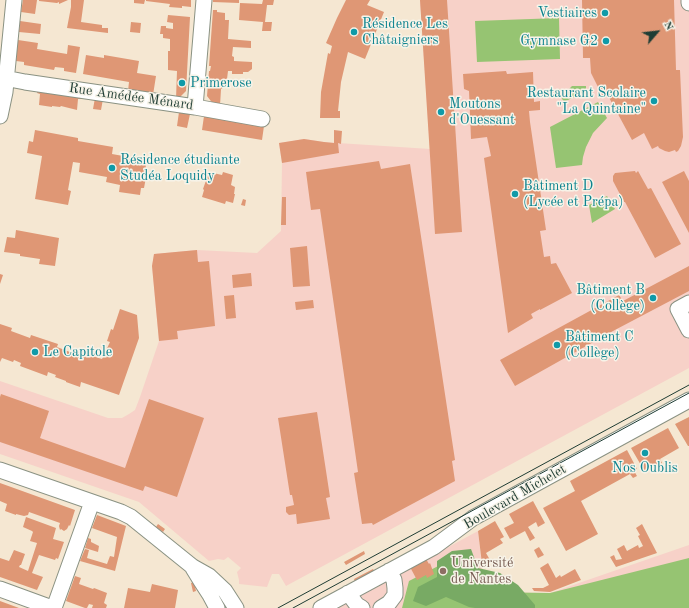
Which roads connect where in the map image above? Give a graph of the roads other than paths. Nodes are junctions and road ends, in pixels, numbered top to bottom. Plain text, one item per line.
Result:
1 (14, 0) edge
2 (204, 0) edge
3 (689, 0) edge
4 (689, 3) edge
5 (3, 78) edge
6 (195, 106) junction
7 (0, 116) edge
8 (262, 119) dead end
9 (689, 303) edge
10 (689, 330) edge
11 (689, 400) edge
12 (0, 470) edge
13 (92, 502) junction
14 (193, 567) junction
15 (389, 571) junction
16 (0, 590) edge
17 (348, 593) junction
18 (53, 608) edge
19 (217, 608) edge
20 (236, 608) edge
21 (321, 608) edge
22 (362, 608) edge
23 (383, 608) edge

1 - 5 street
2 - 6 street
3 - 4 street
5 - 6 street, Rue Amédée Ménard
5 - 7 street
6 - 8 street, Rue Amédée Ménard
9 - 10 street
11 - 15 street, Boulevard Michelet
12 - 13 street
13 - 14 street
13 - 18 street
14 - 19 street
14 - 20 street
15 - 17 street, Boulevard Michelet
15 - 23 street
16 - 18 street
17 - 21 street, Boulevard Michelet
17 - 22 street

